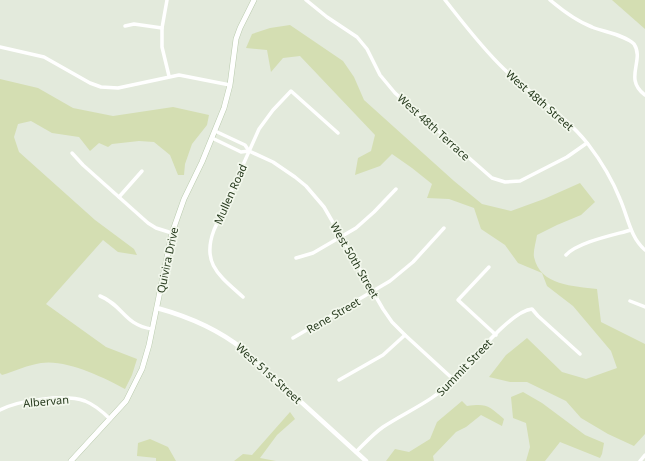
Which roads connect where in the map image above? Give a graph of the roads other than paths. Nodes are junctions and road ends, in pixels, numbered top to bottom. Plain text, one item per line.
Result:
1 (167, 0) edge
2 (254, 0) edge
3 (306, 0) edge
4 (445, 0) edge
5 (550, 0) edge
6 (125, 26) dead end
7 (162, 28) junction
8 (0, 47) edge
9 (169, 76) junction
10 (230, 85) junction
11 (645, 95) edge
12 (215, 131) junction
13 (338, 133) dead end
14 (212, 138) junction
15 (587, 143) junction
16 (249, 151) junction
17 (72, 153) dead end
18 (142, 171) dead end
19 (396, 189) dead end
20 (119, 197) junction
21 (444, 228) dead end
22 (631, 230) junction
23 (172, 233) junction
24 (342, 237) junction
25 (645, 250) edge
26 (566, 255) dead end
27 (296, 258) dead end
28 (489, 267) dead end
29 (373, 292) junction
30 (100, 296) dead end
31 (243, 297) dead end
32 (630, 301) dead end
33 (645, 307) edge
34 (157, 308) junction
35 (152, 329) junction
36 (496, 334) junction
37 (405, 335) junction
38 (293, 338) dead end
39 (580, 354) dead end
40 (340, 380) dead end
41 (454, 380) junction
42 (0, 410) edge
43 (110, 419) junction
44 (356, 452) junction
45 (645, 455) edge
46 (71, 461) edge
47 (366, 461) edge
48 (640, 461) edge

1 - 7 street
2 - 10 main road, Quivira Drive
3 - 15 street, West 48th Terrace
4 - 15 street, West 48th Street
5 - 11 street
6 - 7 street
7 - 9 street
8 - 9 street
9 - 10 street
10 - 12 main road, Quivira Drive
12 - 14 main road, Quivira Drive
12 - 16 street, West 50th Street
13 - 16 street, Mullen Road
14 - 16 street, West 50th Street
14 - 23 main road, Quivira Drive
15 - 22 street, West 48th Street
16 - 24 street, West 50th Street
16 - 31 street, Mullen Road
17 - 20 street
18 - 20 street
19 - 24 street
20 - 23 street
21 - 29 street, Rene Street
22 - 25 street, West 48th Street
22 - 26 street
23 - 34 main road, Quivira Drive
24 - 27 street
24 - 29 street, West 50th Street
28 - 36 street
29 - 37 street, West 50th Street
29 - 38 street, Rene Street
30 - 35 street
32 - 33 street
34 - 35 main road, Quivira Drive
34 - 44 street, West 51st Street
35 - 43 main road, Quivira Drive
36 - 39 street, Summit Street
36 - 41 street, Summit Street
37 - 40 street
37 - 41 street, West 50th Street
41 - 44 street, Summit Street
42 - 43 street, Albervan
43 - 46 main road, Quivira Drive
44 - 47 street, West 51st Street
45 - 48 street

